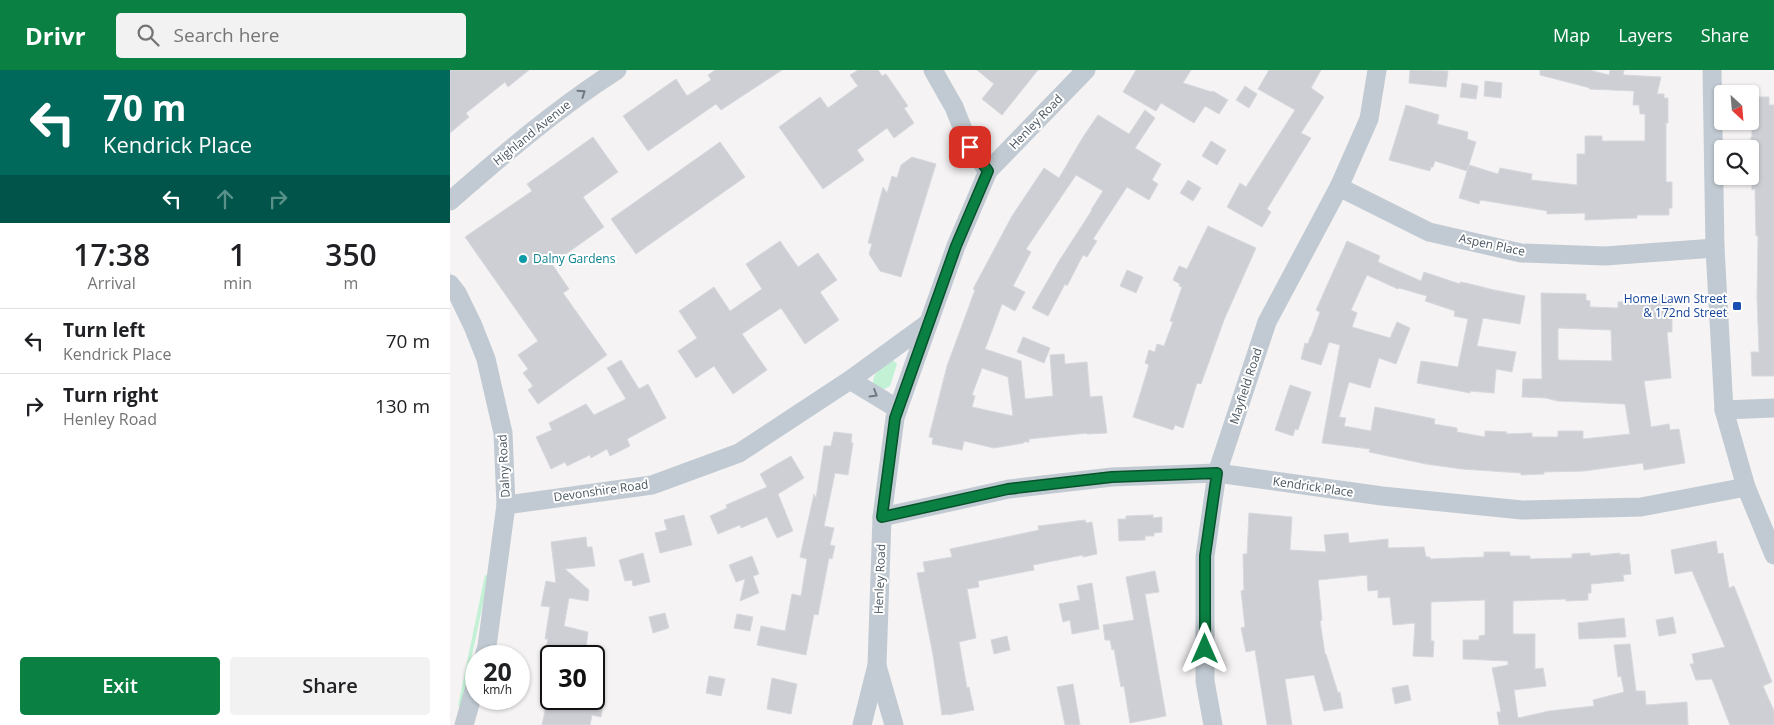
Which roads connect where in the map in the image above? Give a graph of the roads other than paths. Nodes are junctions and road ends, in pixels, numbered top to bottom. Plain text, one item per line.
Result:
1 (617, 70) edge
2 (933, 70) edge
3 (1086, 70) edge
4 (1377, 70) edge
5 (1712, 70) edge
6 (988, 171) junction
7 (1339, 187) junction
8 (450, 201) edge
9 (1715, 248) junction
10 (450, 284) edge
11 (927, 324) junction
12 (850, 380) junction
13 (1774, 408) edge
14 (898, 409) junction
15 (1724, 410) junction
16 (1217, 473) junction
17 (1746, 487) junction
18 (506, 505) junction
19 (882, 517) junction
20 (1774, 555) edge
21 (487, 645) edge
22 (877, 665) junction
23 (468, 710) edge
24 (464, 725) edge
25 (862, 725) edge
26 (894, 725) edge
27 (1213, 725) edge

8 -> 1 street, Highland Avenue
2 - 6 street
3 - 6 street, Henley Road
4 - 7 street, Mayfield Road
5 - 9 street
6 - 11 street, Henley Road
7 - 9 street, Aspen Place
7 - 16 street, Mayfield Road
9 - 15 street
10 - 18 street, Dalny Road
11 - 12 street, Devonshire Road
11 - 14 street, Henley Road
12 -> 14 street
12 - 18 street, Devonshire Road
13 - 15 street
14 - 19 street, Henley Road
15 - 17 street
16 - 17 street, Kendrick Place
16 - 19 street, Kendrick Place
16 - 27 street, Mayfield Road
17 - 20 street
18 - 21 street, Dalny Road
19 - 22 street, Henley Road
22 - 25 street, Henley Road
22 - 26 street
23 - 24 street

